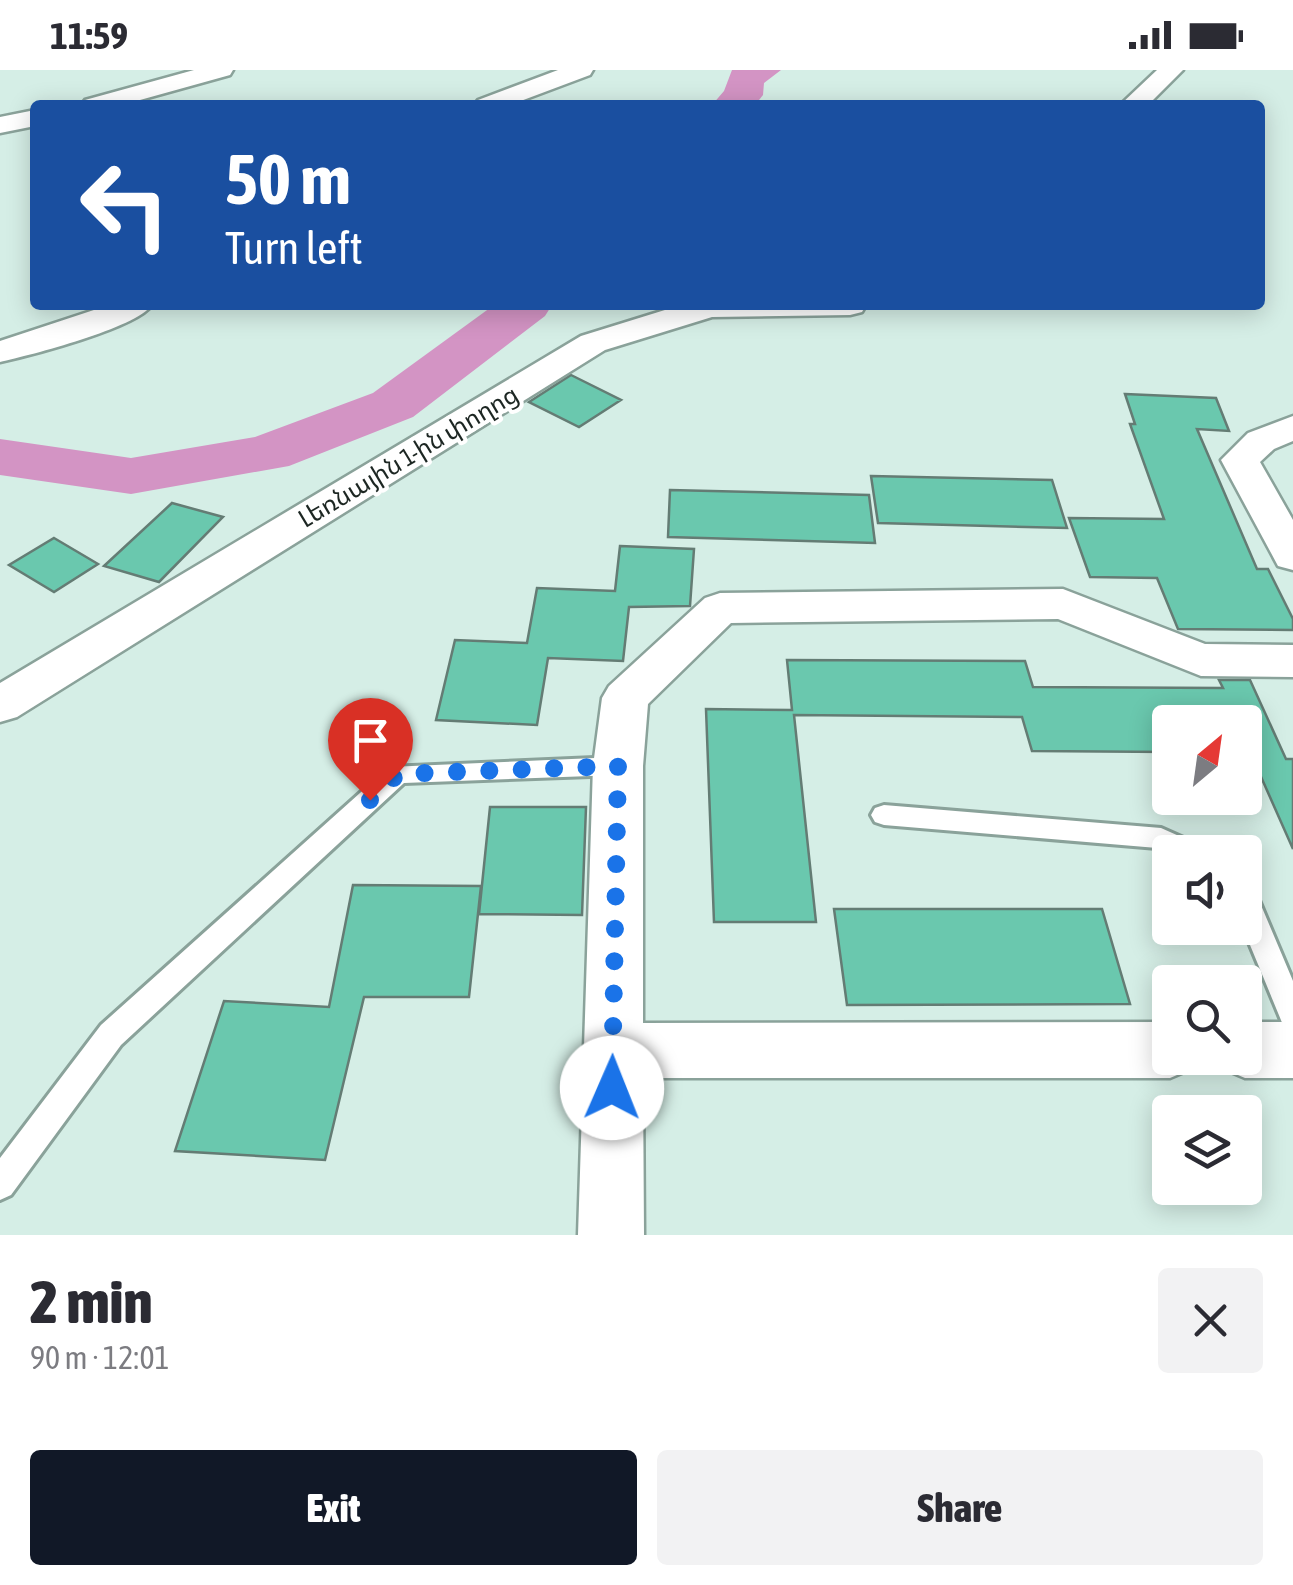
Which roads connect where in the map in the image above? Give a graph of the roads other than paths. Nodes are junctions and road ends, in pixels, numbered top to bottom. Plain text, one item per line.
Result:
1 (221, 70) edge
2 (581, 70) edge
3 (1170, 70) edge
4 (112, 100) edge
5 (500, 100) edge
6 (1137, 100) edge
7 (30, 119) edge
8 (0, 125) edge
9 (125, 310) edge
10 (699, 310) edge
11 (0, 352) edge
12 (1293, 427) edge
13 (1293, 556) edge
14 (1293, 661) edge
15 (0, 705) edge
16 (618, 766) junction
17 (884, 816) dead end
18 (1152, 837) edge
19 (1262, 940) edge
20 (1293, 1016) edge
21 (1152, 1050) edge
22 (1262, 1050) edge
23 (1293, 1050) edge
24 (613, 1051) junction
25 (0, 1184) edge
26 (611, 1235) edge

1 - 4 street
2 - 5 street
3 - 6 street
7 - 8 street
9 - 11 street
10 - 15 street, Լեռնային 1-ին փողոց
12 - 13 street
14 - 16 street
16 - 24 street
16 - 25 lane
17 - 18 lane
19 - 20 lane
21 - 24 street
22 - 23 street
24 - 26 street

